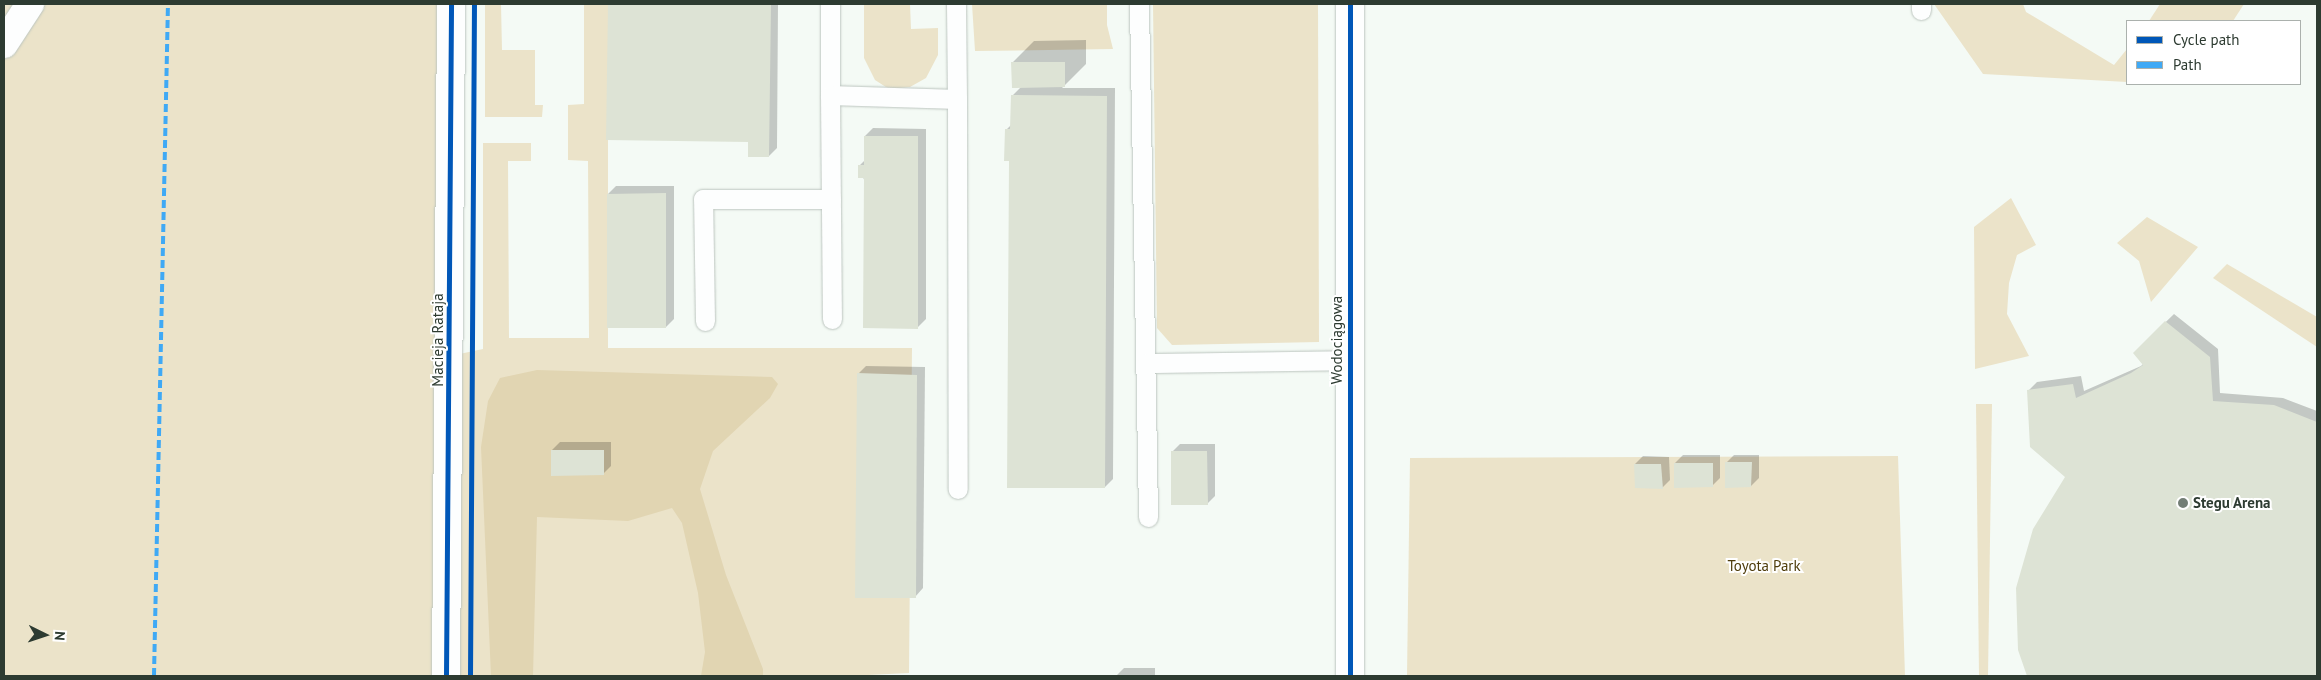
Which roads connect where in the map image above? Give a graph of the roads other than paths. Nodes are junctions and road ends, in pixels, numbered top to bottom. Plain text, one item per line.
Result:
1 (30, 4) edge
2 (451, 4) edge
3 (830, 4) edge
4 (956, 4) edge
5 (1139, 4) edge
6 (1350, 4) edge
7 (4, 44) edge
8 (830, 95) junction
9 (957, 99) junction
10 (831, 199) junction
11 (832, 318) dead end
12 (705, 321) dead end
13 (1350, 360) junction
14 (1147, 362) junction
15 (958, 489) dead end
16 (1148, 517) dead end
17 (446, 676) edge
18 (1350, 676) edge

1 - 7 street
2 - 17 street, Macieja Rataja
3 - 8 lane
4 - 9 lane
5 - 14 lane
6 - 13 street, Wodociągowa
8 - 9 lane
8 - 10 lane
9 - 15 lane
10 - 11 lane
10 - 12 lane
13 - 14 lane
13 - 18 street, Wodociągowa
14 - 16 lane

